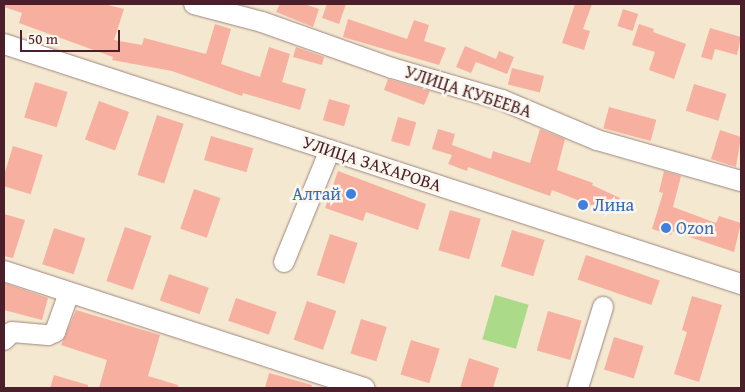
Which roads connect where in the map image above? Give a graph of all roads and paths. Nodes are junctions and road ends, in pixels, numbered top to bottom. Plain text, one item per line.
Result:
1 (194, 4) edge
2 (5, 51) edge
3 (330, 150) junction
4 (741, 181) edge
5 (284, 262) dead end
6 (4, 271) edge
7 (741, 284) edge
8 (69, 293) junction
9 (603, 307) dead end
10 (4, 340) edge
11 (365, 388) edge
12 (578, 388) edge

1 - 4 street, УЛИЦА КУБЕЕВА
2 - 3 street, УЛИЦА ЗАХАРОВА
3 - 5 street
3 - 7 street, УЛИЦА ЗАХАРОВА
6 - 8 street
8 - 10 street
8 - 11 street
9 - 12 street

